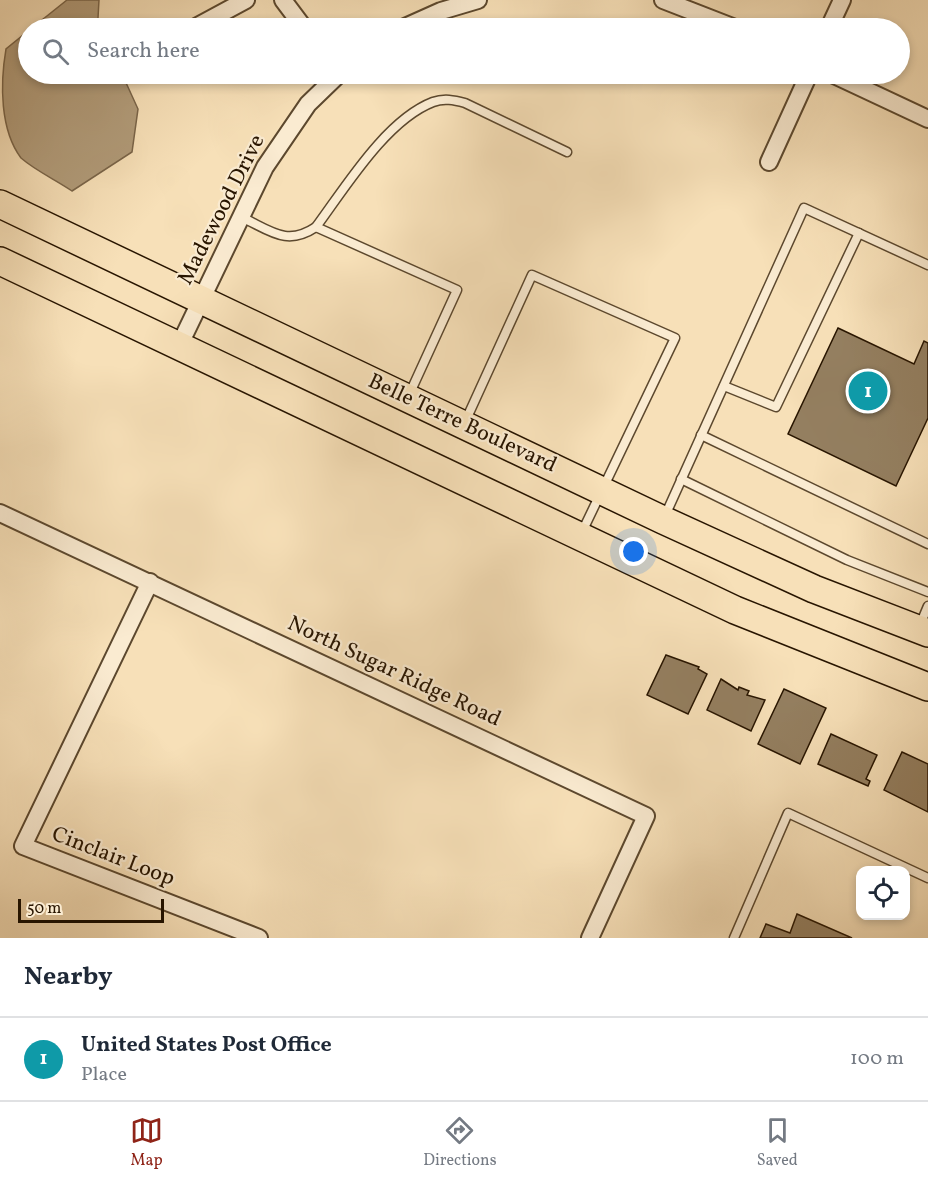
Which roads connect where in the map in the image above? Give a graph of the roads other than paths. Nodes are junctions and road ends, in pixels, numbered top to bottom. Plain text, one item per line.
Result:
1 (246, 0) edge
2 (283, 0) edge
3 (478, 0) edge
4 (663, 0) edge
5 (842, 0) edge
6 (213, 18) edge
7 (296, 18) edge
8 (425, 18) edge
9 (709, 18) edge
10 (834, 18) edge
11 (329, 84) edge
12 (804, 84) edge
13 (853, 84) edge
14 (928, 119) edge
15 (567, 152) dead end
16 (769, 162) dead end
17 (0, 204) edge
18 (239, 216) junction
19 (316, 227) junction
20 (859, 233) junction
21 (0, 261) edge
22 (928, 265) edge
23 (201, 300) junction
24 (179, 346) junction
25 (724, 386) junction
26 (408, 398) junction
27 (464, 425) junction
28 (701, 435) junction
29 (681, 479) junction
30 (601, 490) junction
31 (0, 513) edge
32 (663, 520) junction
33 (580, 536) junction
34 (928, 544) edge
35 (150, 582) junction
36 (928, 592) edge
37 (925, 623) edge
38 (928, 687) edge
39 (928, 878) edge
40 (259, 938) edge
41 (590, 938) edge
42 (734, 938) edge

1 - 6 street
2 - 7 street
3 - 8 street
4 - 9 street
5 - 10 street
11 - 18 street, Madewood Drive
12 - 16 street
13 - 14 street
15 - 19 lane
17 - 23 highway, Belle Terre Boulevard
18 - 19 lane
18 - 23 street, Madewood Drive
19 - 26 lane
20 - 22 lane
20 - 25 lane
20 - 25 lane
21 - 24 highway
23 - 24 street, Madewood Drive
23 - 26 highway, Belle Terre Boulevard
24 - 33 highway
25 - 28 lane
26 - 27 highway, Belle Terre Boulevard
27 - 30 highway, Belle Terre Boulevard
27 - 30 lane
28 - 29 lane
28 - 34 lane
29 - 32 lane
29 - 36 lane
30 - 32 highway, Belle Terre Boulevard
30 - 33 lane
31 - 35 street, North Sugar Ridge Road
32 - 37 highway, Belle Terre Boulevard
33 - 38 highway
35 - 40 street, Cinclair Loop
35 - 41 street, North Sugar Ridge Road
39 - 42 lane

